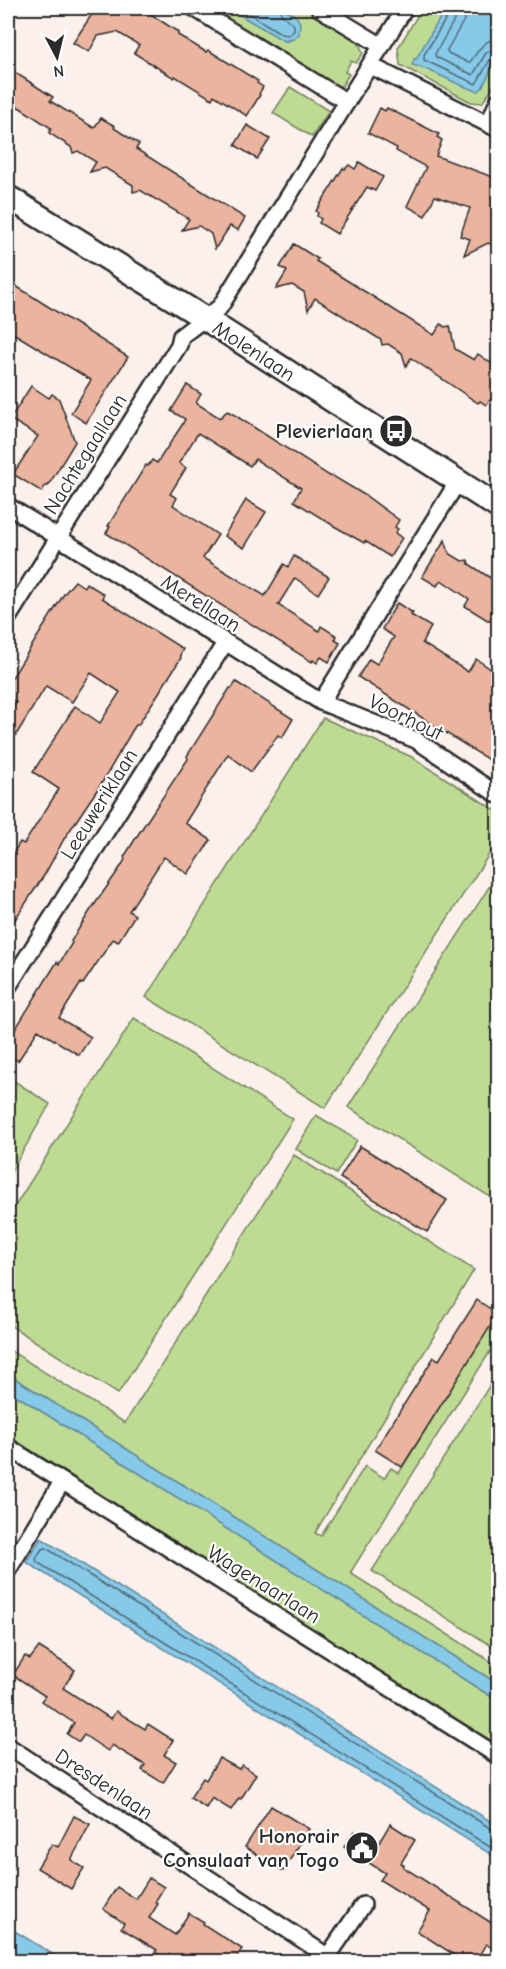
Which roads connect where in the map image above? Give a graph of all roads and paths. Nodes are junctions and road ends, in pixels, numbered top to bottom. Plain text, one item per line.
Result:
1 (194, 8) edge
2 (319, 8) edge
3 (405, 8) edge
4 (343, 14) edge
5 (382, 46) junction
6 (371, 66) junction
7 (498, 101) edge
8 (347, 102) junction
9 (494, 126) edge
10 (8, 197) edge
11 (204, 318) junction
12 (457, 483) junction
13 (8, 506) edge
14 (498, 507) edge
15 (59, 538) junction
16 (8, 618) edge
17 (225, 643) junction
18 (321, 702) junction
19 (498, 795) edge
20 (8, 987) edge
21 (8, 1447) edge
22 (62, 1482) junction
23 (8, 1570) edge
24 (8, 1746) edge
25 (498, 1756) edge
26 (363, 1905) dead end
27 (325, 1959) edge

1 - 8 street
2 - 4 street
3 - 5 street, Nachtegaallaan
4 - 5 street
5 - 6 street, Nachtegaallaan
6 - 8 street, Nachtegaallaan
6 - 9 street
7 - 9 street
8 - 11 street, Nachtegaallaan
10 - 11 main road, Molenlaan
11 - 12 main road, Molenlaan
11 - 15 street, Nachtegaallaan
12 - 14 main road, Molenlaan
12 - 18 street
13 - 15 street, Merellaan
15 - 16 street, Nachtegaallaan
15 - 17 street, Merellaan
17 - 18 street, Merellaan
17 - 20 street, Leeuweriklaan
18 - 19 street, Voorhout
21 - 22 street, Wagenaarlaan
22 - 23 street
22 - 25 street, Wagenaarlaan
24 - 27 street, Dresdenlaan
26 - 27 street, Dresdenlaan

